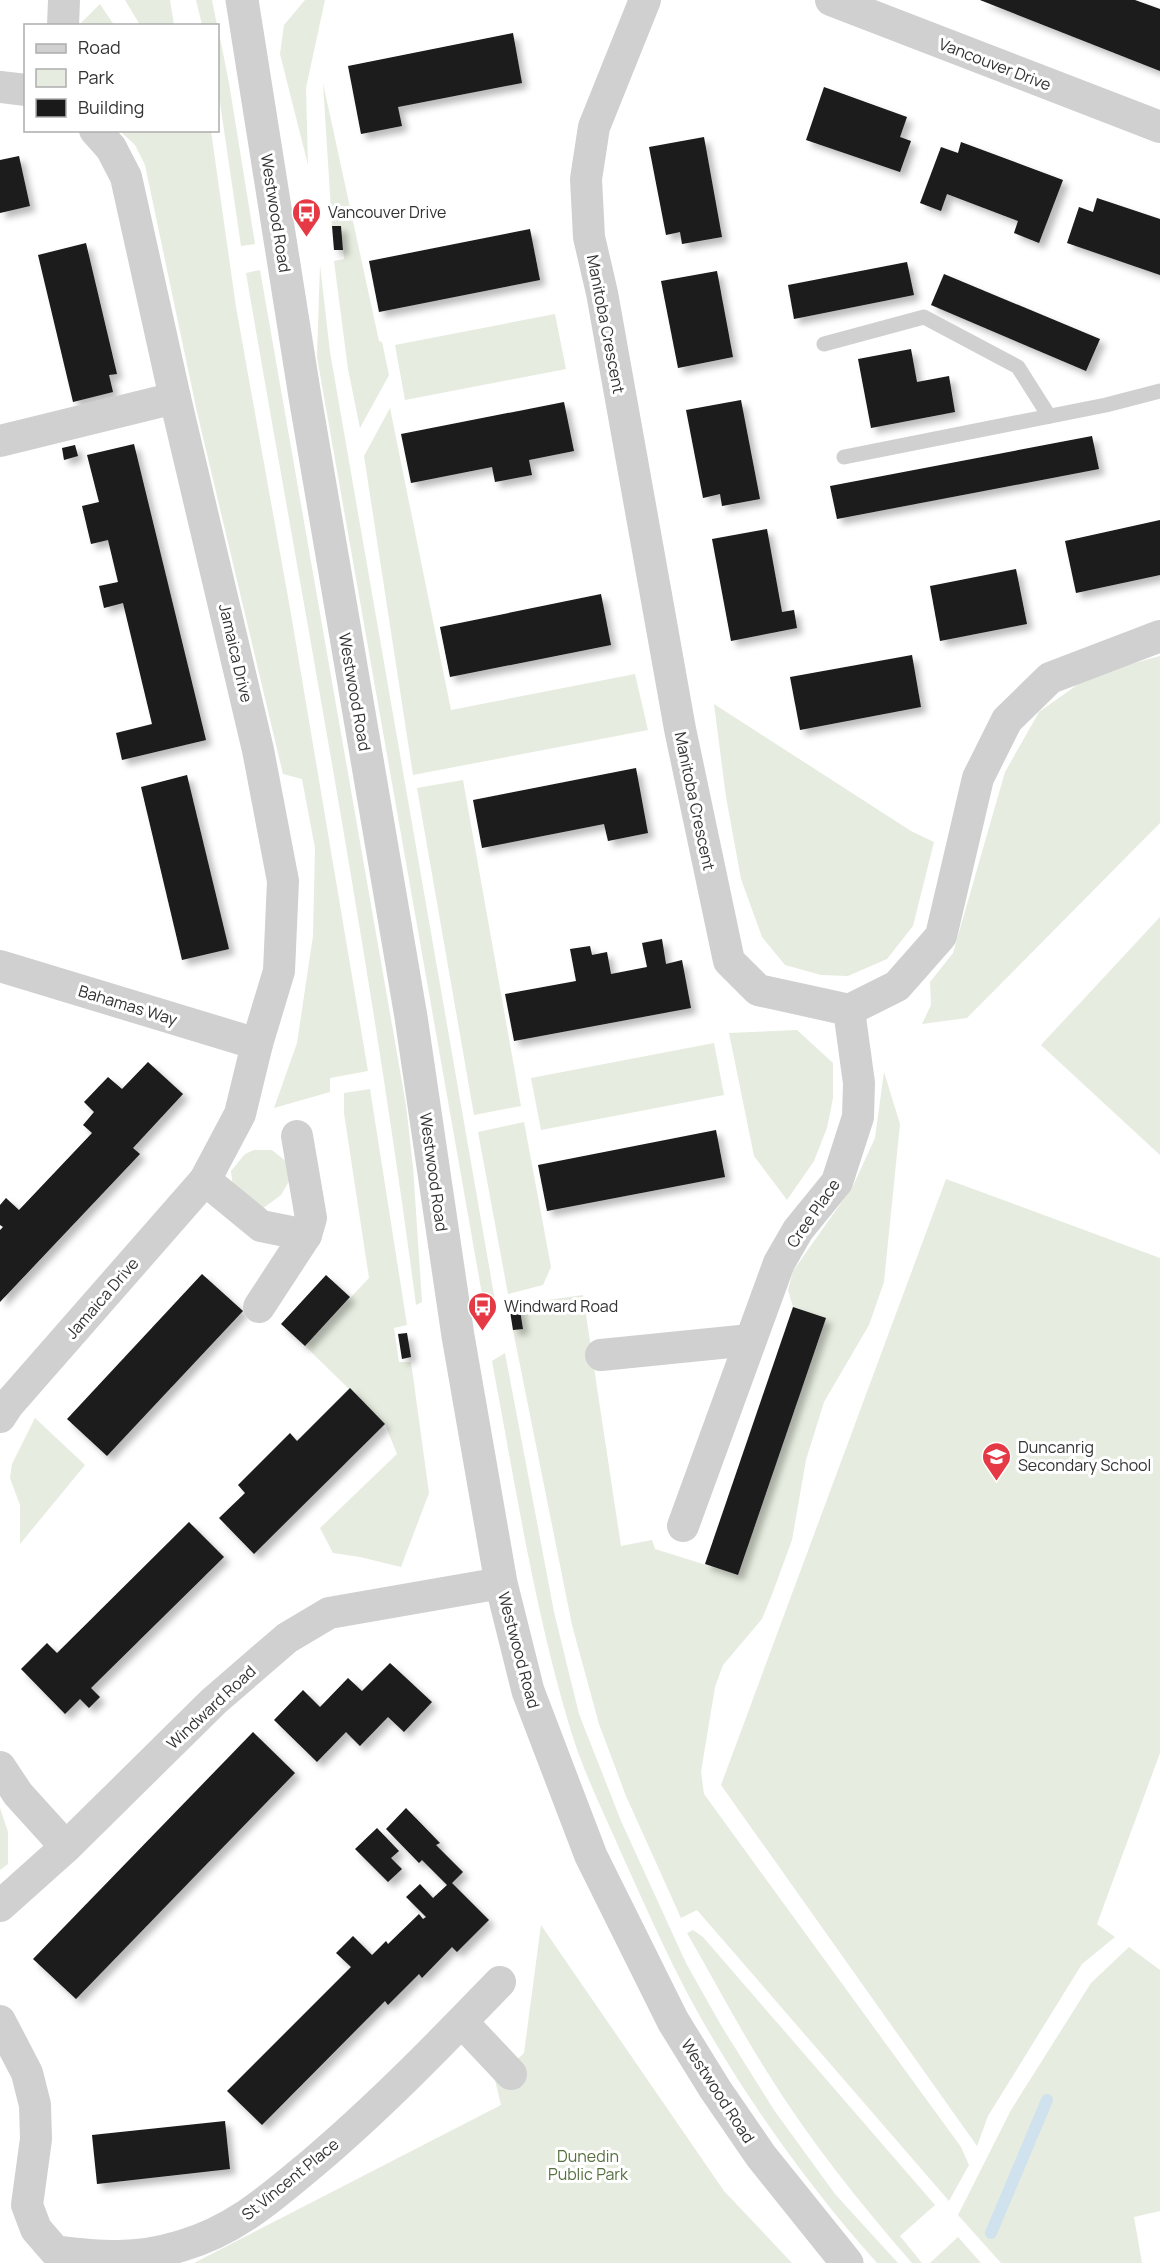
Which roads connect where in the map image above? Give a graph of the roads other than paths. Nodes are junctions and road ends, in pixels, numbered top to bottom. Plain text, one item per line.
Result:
1 (64, 0) edge
2 (242, 0) edge
3 (645, 0) edge
4 (831, 0) edge
5 (63, 24) edge
6 (0, 87) edge
7 (24, 90) edge
8 (1160, 127) edge
9 (97, 132) edge
10 (824, 344) dead end
11 (1160, 391) edge
12 (175, 399) junction
13 (1049, 416) junction
14 (0, 441) edge
15 (843, 457) dead end
16 (1160, 636) edge
17 (0, 966) edge
18 (849, 1010) junction
19 (256, 1044) junction
20 (297, 1136) dead end
21 (205, 1179) junction
22 (306, 1235) junction
23 (259, 1307) dead end
24 (750, 1340) junction
25 (602, 1356) dead end
26 (0, 1417) edge
27 (683, 1526) dead end
28 (501, 1582) junction
29 (0, 1767) edge
30 (66, 1847) junction
31 (0, 1906) edge
32 (500, 1982) dead end
33 (0, 2021) edge
34 (462, 2022) junction
35 (511, 2074) dead end
36 (847, 2263) edge

1 - 5 street
2 - 28 street, Westwood Road
3 - 18 street, Manitoba Crescent
4 - 8 street, Vancouver Drive
6 - 7 street
9 - 12 street, Jamaica Drive
10 - 13 lane
11 - 13 lane
12 - 14 street
12 - 19 street, Jamaica Drive
13 - 15 lane
16 - 18 street
17 - 19 street, Bahamas Way
18 - 24 street, Cree Place
19 - 21 street, Jamaica Drive
20 - 22 street
21 - 22 street
21 - 26 street, Jamaica Drive
22 - 23 street
24 - 25 street
24 - 27 street, Cree Place
28 - 30 street, Windward Road
28 - 36 street, Westwood Road
29 - 30 street
30 - 31 street, Windward Road
32 - 34 street, St Vincent Place
33 - 34 street, St Vincent Place
34 - 35 street

